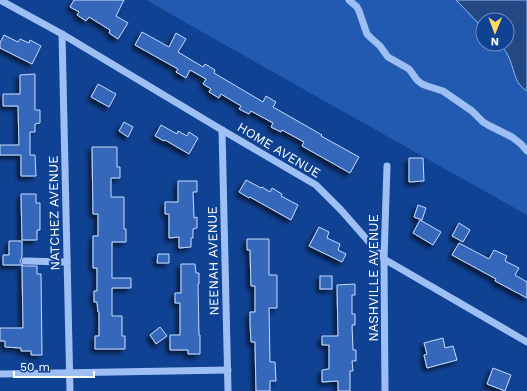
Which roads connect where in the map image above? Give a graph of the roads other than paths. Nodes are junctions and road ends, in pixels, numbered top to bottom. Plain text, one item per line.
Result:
1 (0, 0) edge
2 (349, 0) edge
3 (62, 34) junction
4 (222, 130) junction
5 (527, 151) edge
6 (387, 166) dead end
7 (384, 259) junction
8 (24, 261) dead end
9 (67, 262) junction
10 (527, 342) edge
11 (228, 370) junction
12 (70, 373) junction
13 (0, 374) edge
14 (70, 391) edge
15 (228, 391) edge
16 (385, 391) edge

1 - 3 street, HOME AVENUE
2 - 5 street
3 - 4 street, HOME AVENUE
3 - 9 street, NATCHEZ AVENUE
4 - 7 street, HOME AVENUE
4 - 11 street, NEENAH AVENUE
6 - 7 street, NASHVILLE AVENUE
7 - 10 street, HOME AVENUE
7 - 16 street, NASHVILLE AVENUE
8 - 9 street
9 - 12 street, NATCHEZ AVENUE
11 - 12 street
11 - 15 street, NEENAH AVENUE
12 - 13 street
12 - 14 street, NATCHEZ AVENUE

